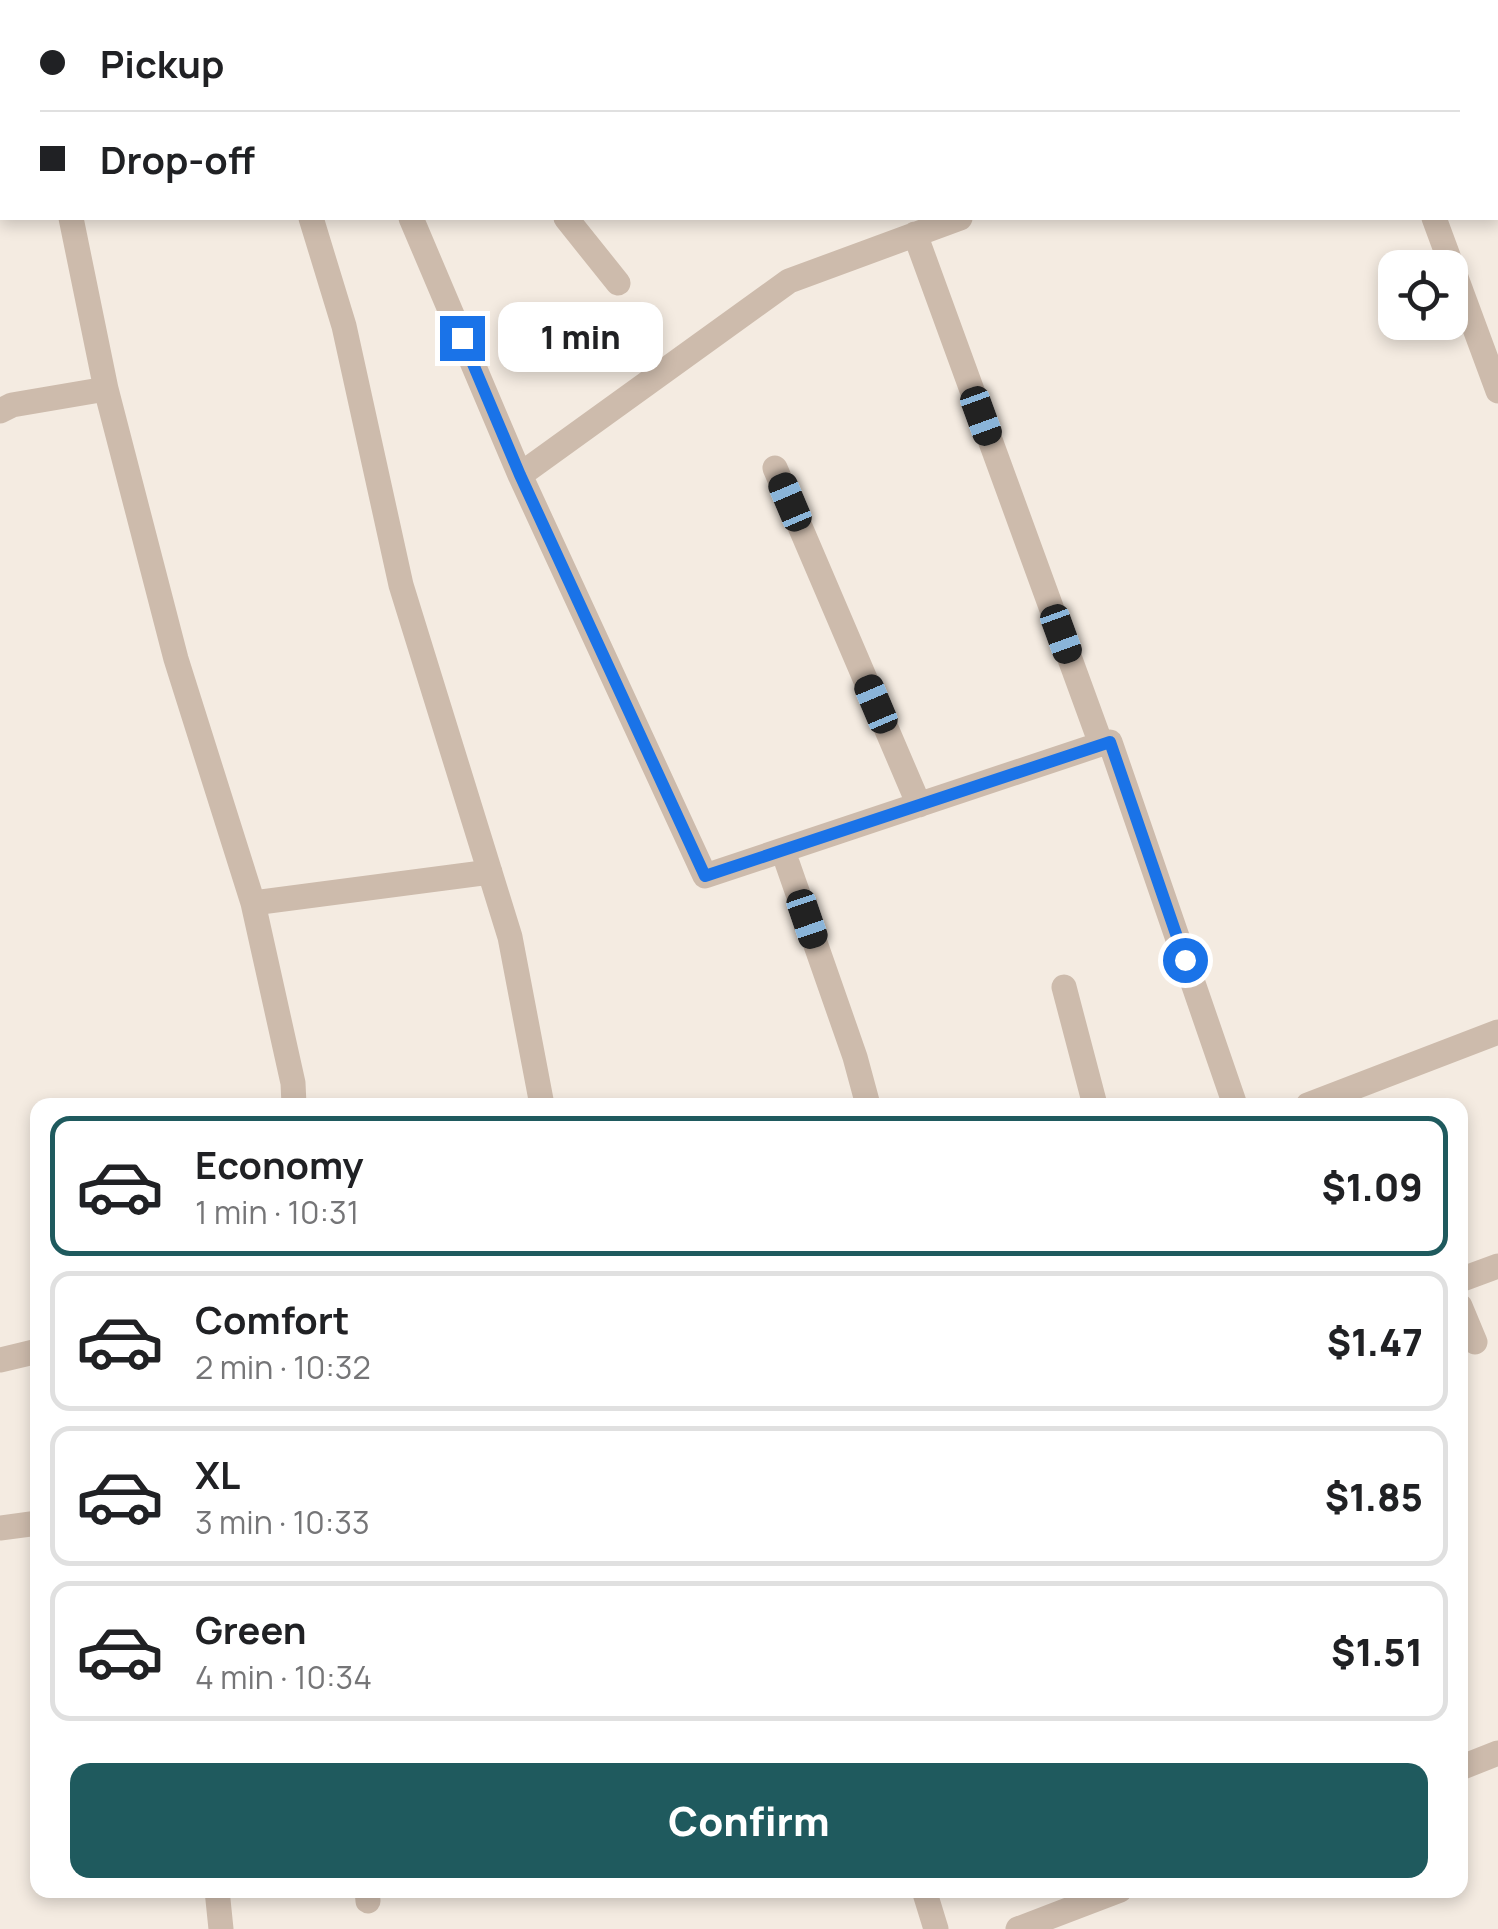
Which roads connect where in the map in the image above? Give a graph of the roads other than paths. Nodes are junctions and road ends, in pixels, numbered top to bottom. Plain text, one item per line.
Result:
1 (71, 220) edge
2 (312, 220) edge
3 (412, 220) edge
4 (568, 220) edge
5 (954, 220) edge
6 (1435, 220) edge
7 (914, 234) junction
8 (618, 282) dead end
9 (106, 389) junction
10 (1498, 391) edge
11 (0, 411) edge
12 (775, 468) dead end
13 (520, 475) junction
14 (1101, 744) junction
15 (918, 805) junction
16 (783, 850) junction
17 (490, 872) junction
18 (253, 903) junction
19 (1064, 986) dead end
20 (1498, 1032) edge
21 (1370, 1094) edge
22 (294, 1098) edge
23 (541, 1098) edge
24 (866, 1098) edge
25 (1092, 1098) edge
26 (1233, 1098) edge
27 (1498, 1266) edge
28 (1468, 1277) edge
29 (1468, 1325) edge
30 (1475, 1342) dead end
31 (30, 1353) edge
32 (0, 1360) edge
33 (30, 1524) edge
34 (0, 1528) edge
35 (1498, 1753) edge
36 (1468, 1765) edge
37 (218, 1898) edge
38 (926, 1898) edge
39 (1099, 1898) edge
40 (221, 1929) edge
41 (936, 1929) edge
42 (1018, 1929) edge

1 - 9 street
2 - 17 street
3 - 13 street
4 - 8 street
5 - 7 street
6 - 10 street
7 - 13 street
7 - 14 street
9 - 11 street
9 - 18 street
12 - 15 street
13 - 16 street
14 - 15 street
14 - 26 street
15 - 16 street
16 - 24 street
17 - 18 street
17 - 23 street
18 - 22 street
19 - 25 street
20 - 21 street
27 - 28 street
29 - 30 street
31 - 32 street
33 - 34 street
35 - 36 street
37 - 40 street
38 - 41 street
39 - 42 street

